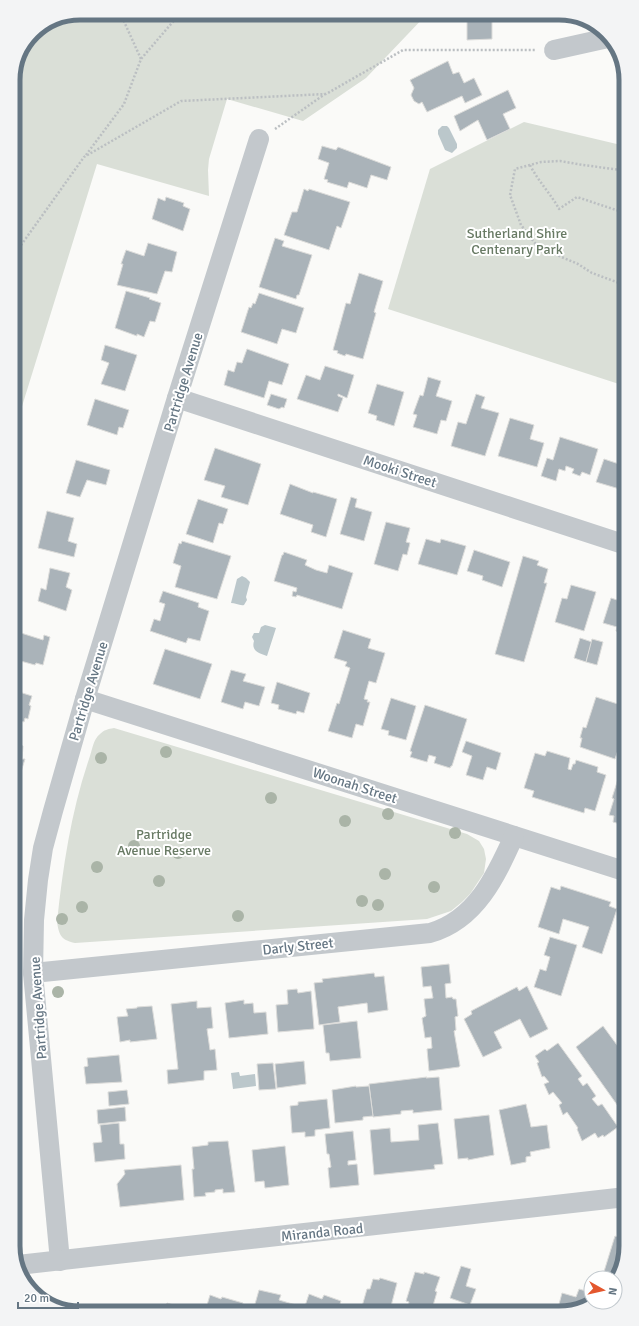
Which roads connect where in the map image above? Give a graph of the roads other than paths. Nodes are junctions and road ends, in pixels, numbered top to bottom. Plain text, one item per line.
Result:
1 (602, 39) edge
2 (554, 50) road end
3 (259, 139) road end
4 (177, 398) junction
5 (619, 543) edge
6 (85, 699) junction
7 (514, 836) junction
8 (619, 869) edge
9 (33, 973) junction
10 (619, 1198) edge
11 (60, 1261) junction
12 (23, 1264) edge

1 - 2 street
3 - 4 street, Partridge Avenue
4 - 5 street, Mooki Street
4 - 6 street, Partridge Avenue
6 - 7 street, Woonah Street
6 - 9 street, Partridge Avenue
7 - 8 street, Woonah Street
7 - 9 street, Darly Street
9 - 11 street, Partridge Avenue
10 - 11 street, Miranda Road
11 - 12 street, Miranda Road

